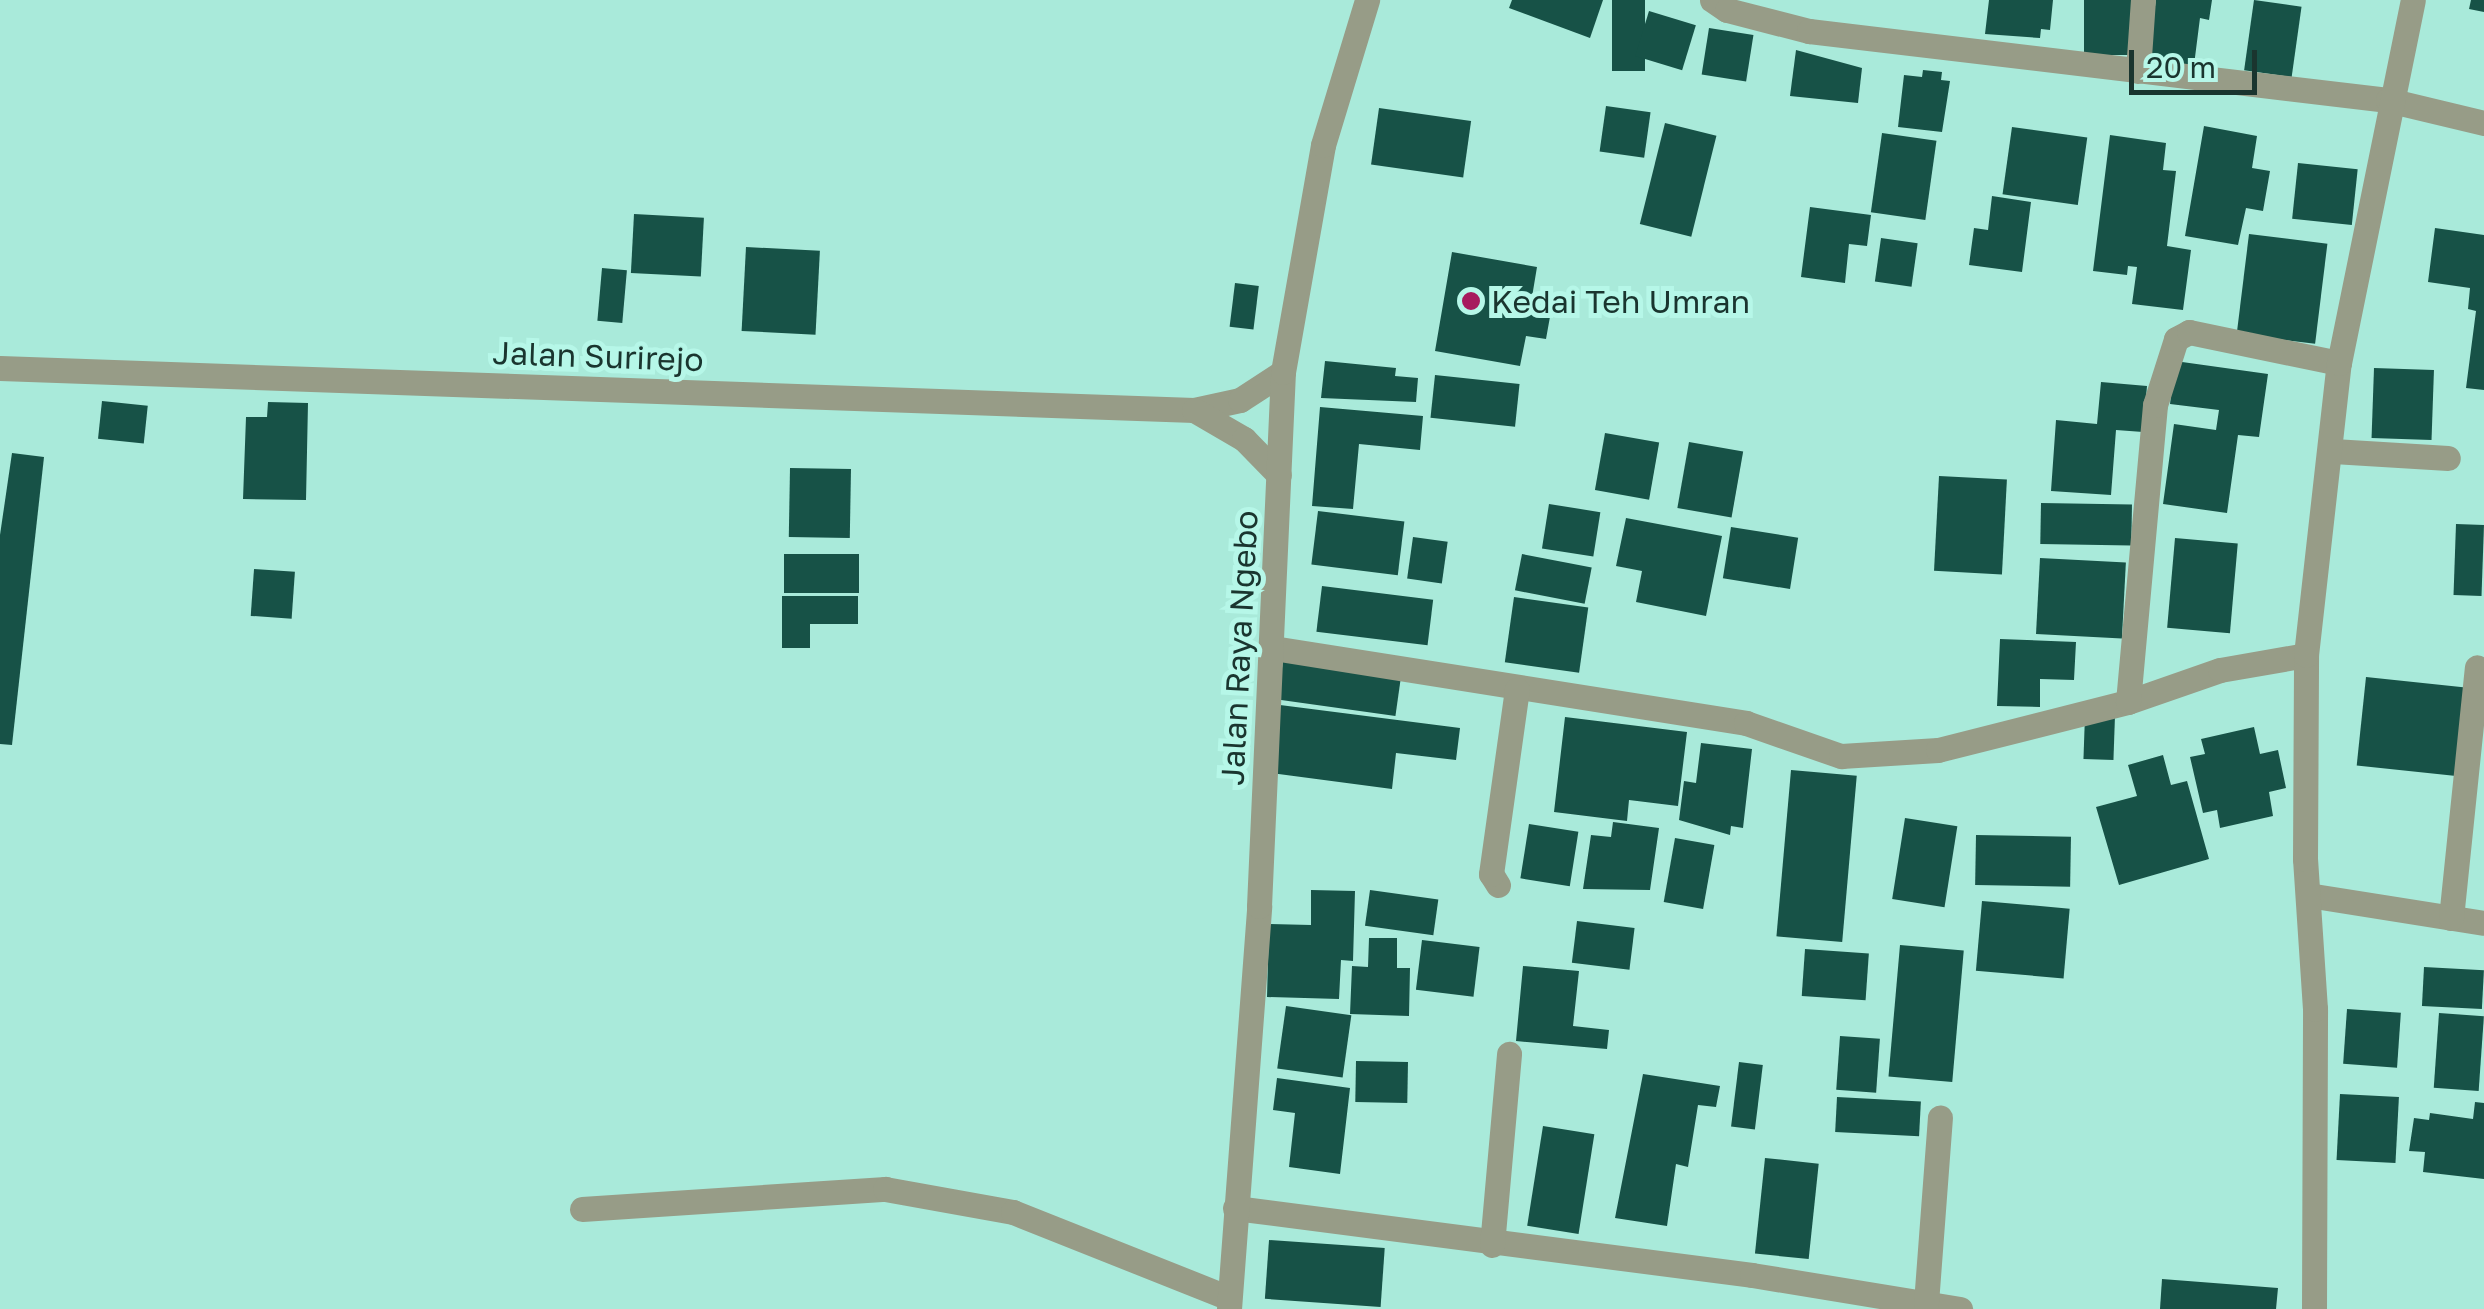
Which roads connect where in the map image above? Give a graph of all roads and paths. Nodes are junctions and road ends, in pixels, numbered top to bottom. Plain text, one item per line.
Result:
1 (1368, 0) edge
2 (1712, 0) edge
3 (2143, 0) edge
4 (2412, 0) edge
5 (2138, 71) junction
6 (2388, 100) junction
7 (2484, 123) edge
8 (2339, 363) junction
9 (0, 368) edge
10 (1283, 372) junction
11 (1194, 410) junction
12 (2333, 451) junction
13 (2448, 458) dead end
14 (1279, 475) junction
15 (1273, 648) junction
16 (2306, 655) junction
17 (2477, 668) dead end
18 (1517, 690) junction
19 (2128, 702) junction
20 (1498, 885) dead end
21 (2308, 895) junction
22 (2452, 918) junction
23 (2484, 924) edge
24 (1509, 1054) dead end
25 (1940, 1118) dead end
26 (1235, 1208) junction
27 (582, 1209) dead end
28 (1492, 1245) junction
29 (1926, 1303) junction
30 (1229, 1304) edge
31 (1960, 1309) edge
32 (2314, 1309) edge

1 - 10 street, Jalan Raya Ngebo
2 - 5 street
3 - 5 street
4 - 6 street
5 - 6 street
6 - 7 street
6 - 8 street
8 - 12 street
8 - 19 street
9 - 11 street, Jalan Surirejo
10 - 11 street, Jalan Surirejo
10 - 14 street, Jalan Raya Ngebo
11 - 14 street, Jalan Surirejo
12 - 13 street
12 - 16 street
14 - 15 street, Jalan Raya Ngebo
15 - 18 street
15 - 26 street, Jalan Raya Ngebo
16 - 19 street
16 - 21 street
17 - 22 street
18 - 19 street
18 - 20 street
21 - 22 street
21 - 32 street
22 - 23 street
24 - 28 street
25 - 29 street
26 - 28 street
26 - 30 street, Jalan Raya Ngebo
27 - 30 street
28 - 29 street
29 - 31 street

